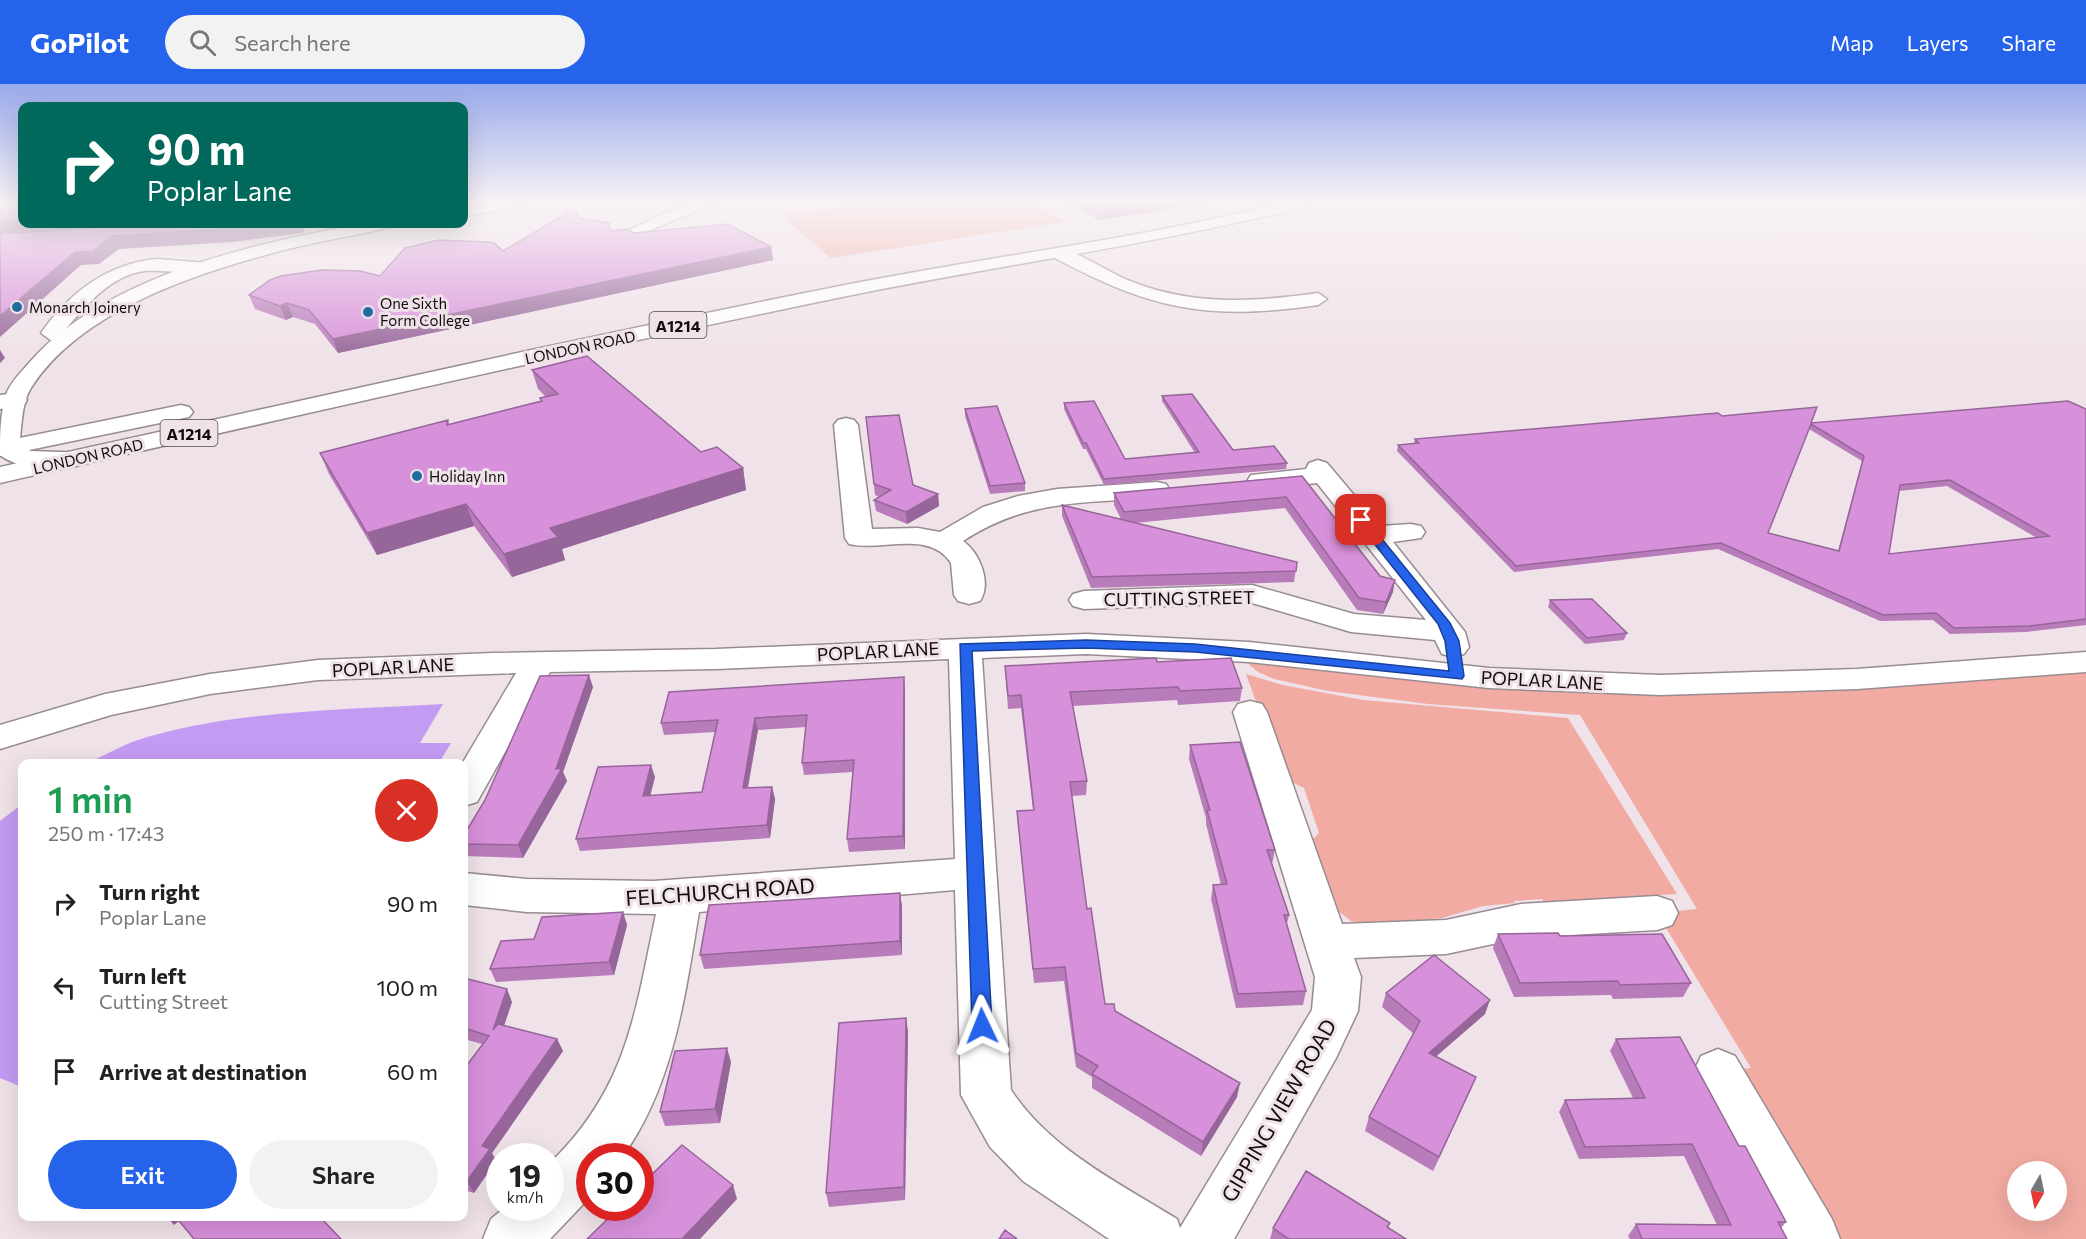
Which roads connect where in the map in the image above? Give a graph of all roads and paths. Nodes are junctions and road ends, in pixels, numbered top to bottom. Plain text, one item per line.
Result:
1 (246, 257) edge
2 (942, 257) edge
3 (970, 257) edge
4 (1025, 257) edge
5 (1075, 257) edge
6 (1099, 257) edge
7 (208, 268) junction
8 (826, 277) dead end
9 (1318, 299) dead end
10 (1188, 304) junction
11 (63, 340) junction
12 (308, 386) dead end
13 (8, 401) edge
14 (203, 407) dead end
15 (846, 425) dead end
16 (2, 450) edge
17 (80, 458) junction
18 (0, 475) edge
19 (1230, 483) edge
20 (1183, 487) edge
21 (1411, 531) dead end
22 (1373, 535) junction
23 (943, 542) junction
24 (969, 595) dead end
25 (1084, 600) dead end
26 (1449, 632) junction
27 (965, 647) junction
28 (539, 662) junction
29 (2086, 662) edge
30 (1457, 676) junction
31 (1250, 712) dead end
32 (0, 737) edge
33 (468, 786) edge
34 (976, 873) junction
35 (468, 889) edge
36 (681, 896) junction
37 (1657, 913) dead end
38 (1327, 942) junction
39 (1718, 1071) dead end
40 (603, 1143) edge
41 (576, 1174) edge
42 (564, 1186) edge
43 (530, 1221) edge
44 (511, 1239) edge
45 (1157, 1239) edge
46 (1203, 1239) edge
47 (1812, 1239) edge

1 - 7 street
2 - 12 street, LONDON ROAD / A1214
3 - 8 street
4 - 17 street, LONDON ROAD / A1214
5 - 10 street
6 - 10 street
7 - 11 street
7 - 11 street
9 - 10 street
11 - 13 street
13 - 16 street
14 - 16 street, LONDON ROAD / A1214
15 - 23 street
16 - 17 street
17 - 18 street, LONDON ROAD / A1214
19 - 22 street
20 - 23 street
21 - 22 street
22 - 26 street
23 - 24 street
25 - 26 street, CUTTING STREET
26 - 30 street
27 - 28 street, POPLAR LANE
27 - 30 street, POPLAR LANE
27 - 34 street
28 - 32 street, POPLAR LANE
28 - 33 street
29 - 30 street, POPLAR LANE
31 - 38 street, GIPPING VIEW ROAD
34 - 36 street, FELCHURCH ROAD
34 - 45 street
35 - 36 street, FELCHURCH ROAD
36 - 40 street
37 - 38 street
38 - 46 street, GIPPING VIEW ROAD
39 - 47 street
41 - 42 street
43 - 44 street

